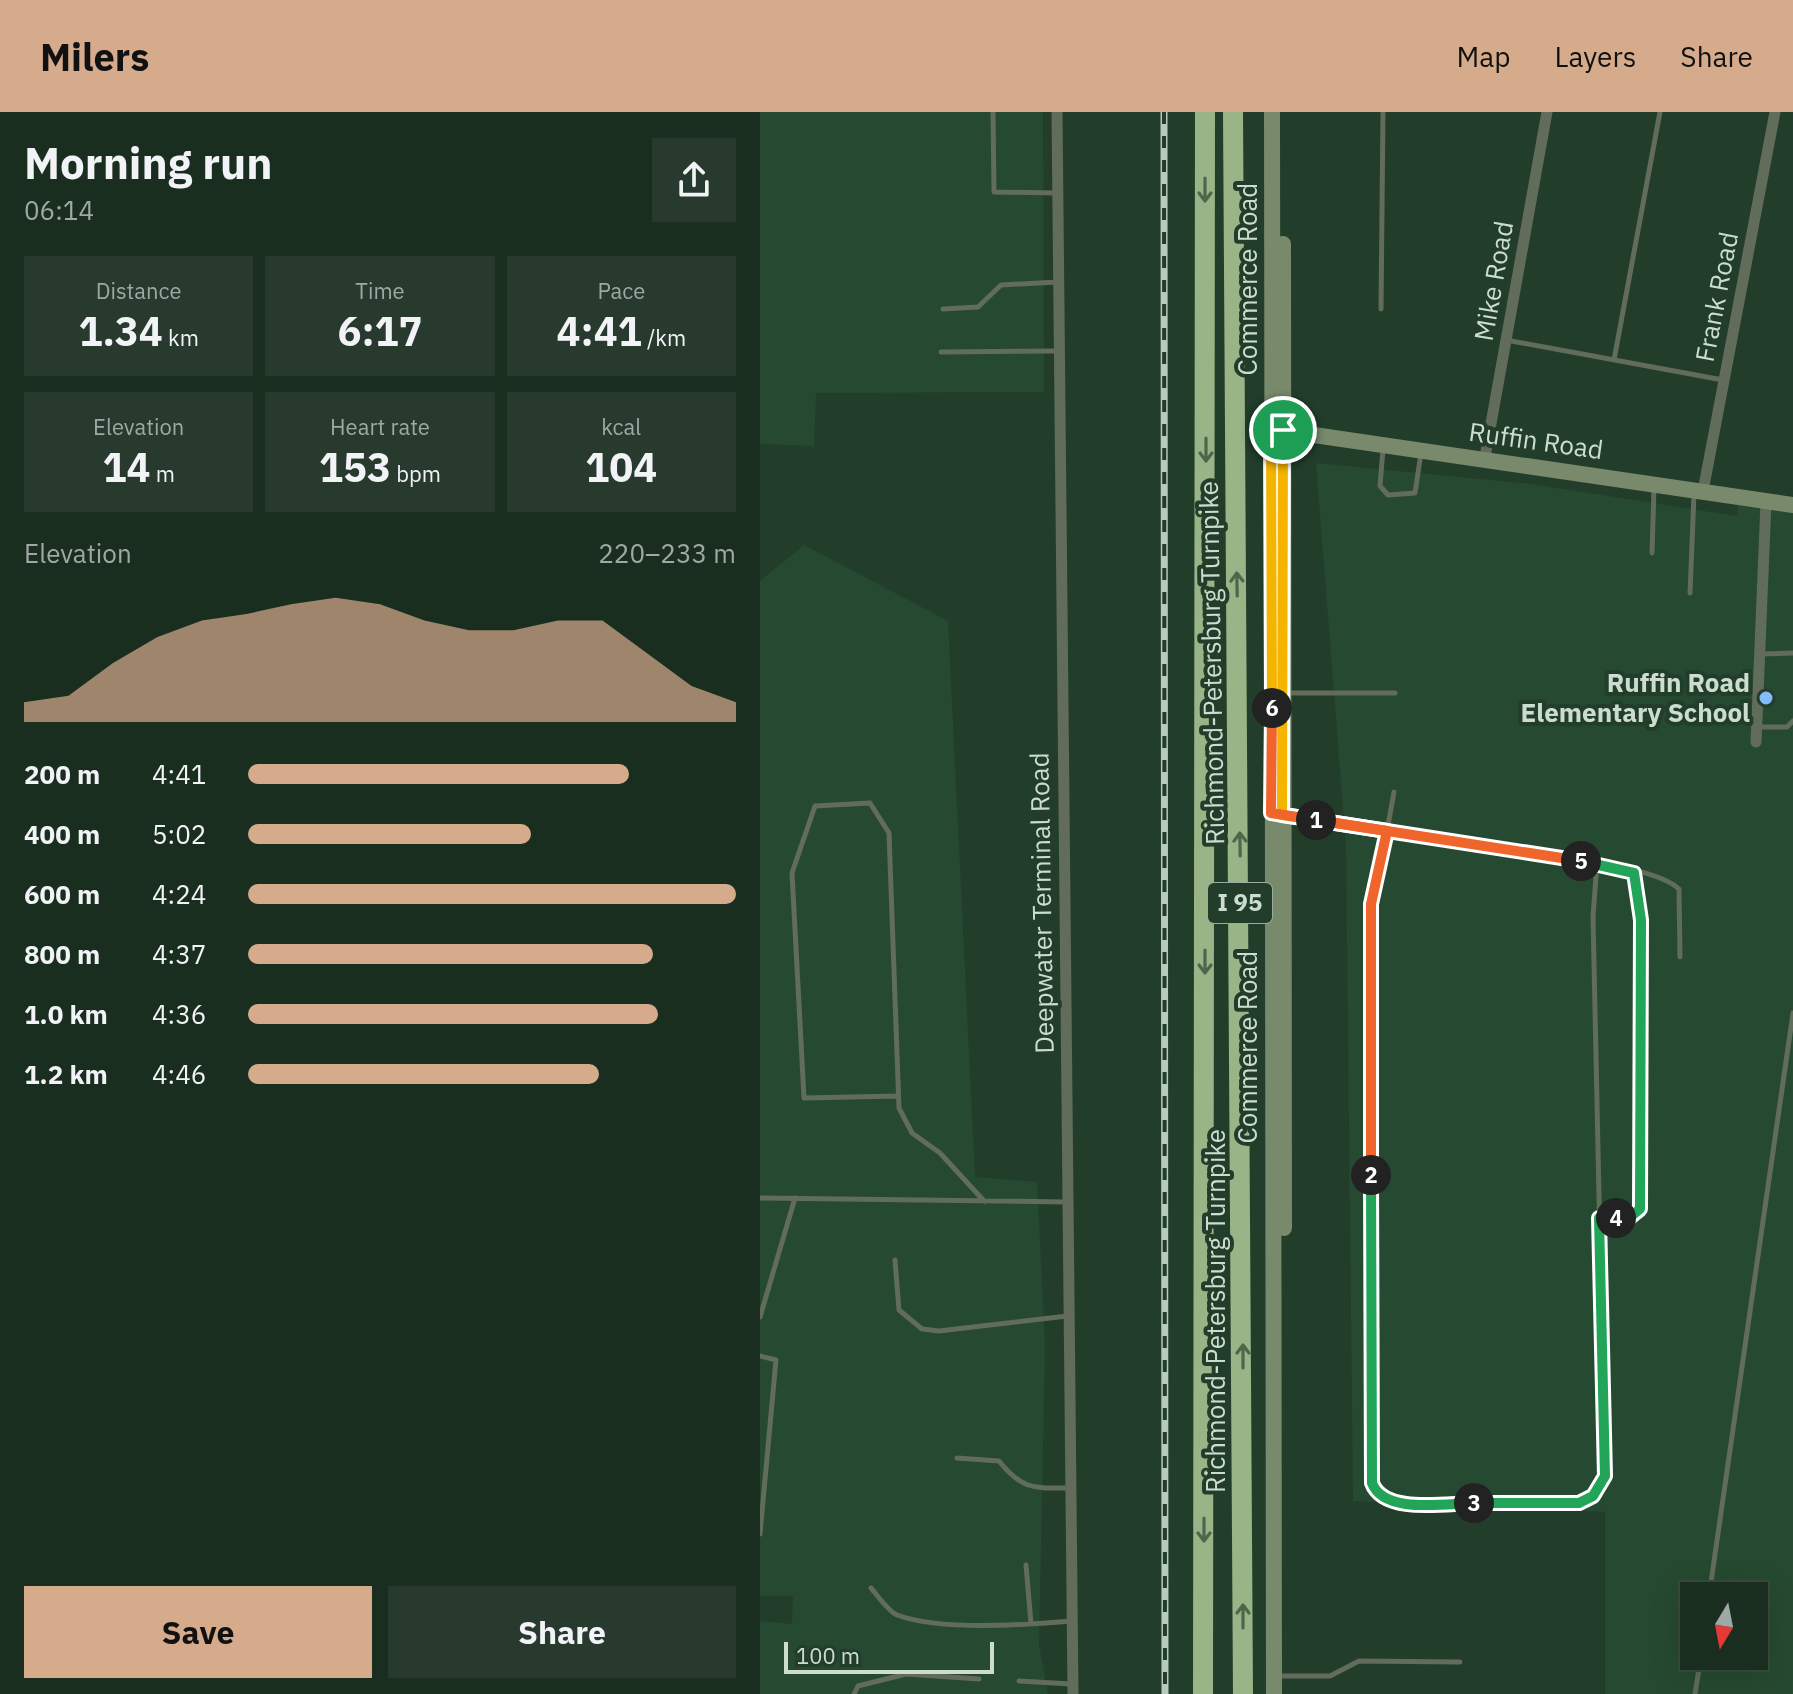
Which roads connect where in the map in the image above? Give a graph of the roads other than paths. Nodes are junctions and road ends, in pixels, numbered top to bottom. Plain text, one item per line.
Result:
1 (993, 112) edge
2 (1057, 112) edge
3 (1205, 112) edge
4 (1233, 112) edge
5 (1272, 112) edge
6 (1283, 112) edge
7 (1383, 112) edge
8 (1547, 112) edge
9 (1660, 112) edge
10 (1775, 112) edge
11 (1057, 193) junction
12 (1058, 282) junction
13 (943, 309) dead end
14 (1381, 309) dead end
15 (1506, 340) junction
16 (1058, 351) junction
17 (941, 352) dead end
18 (1614, 360) junction
19 (1724, 380) junction
20 (1277, 430) junction
21 (1383, 444) junction
22 (1421, 449) junction
23 (1485, 457) junction
24 (1654, 483) junction
25 (1699, 490) junction
26 (1766, 502) junction
27 (1793, 505) edge
28 (1652, 553) dead end
29 (1690, 593) dead end
30 (1793, 653) edge
31 (1760, 654) junction
32 (1278, 693) junction
33 (1395, 693) dead end
34 (1793, 721) edge
35 (1757, 727) junction
36 (1756, 742) dead end
37 (1394, 792) dead end
38 (1277, 814) junction
39 (1387, 831) junction
40 (1597, 864) junction
41 (1634, 873) junction
42 (1680, 957) dead end
43 (1793, 1013) edge
44 (898, 1096) junction
45 (760, 1198) edge
46 (795, 1198) junction
47 (985, 1202) junction
48 (1067, 1202) junction
49 (1599, 1218) junction
50 (895, 1260) dead end
51 (1068, 1316) junction
52 (760, 1317) edge
53 (760, 1356) edge
54 (957, 1458) dead end
55 (1070, 1488) junction
56 (760, 1534) edge
57 (1026, 1565) dead end
58 (1711, 1582) edge
59 (871, 1588) dead end
60 (1072, 1621) junction
61 (1031, 1624) junction
62 (1460, 1662) dead end
63 (1699, 1670) edge
64 (1280, 1676) junction
65 (979, 1679) dead end
66 (1019, 1681) dead end
67 (1073, 1689) edge
68 (854, 1694) edge
69 (1203, 1694) edge
70 (1243, 1694) edge
71 (1274, 1694) edge
72 (1284, 1694) edge
73 (1695, 1694) edge

1 - 11 lane
2 - 11 street, Deepwater Terminal Road
3 -> 69 highway, Richmond-Petersburg Turnpike / I 95
70 -> 4 highway, Richmond-Petersburg Turnpike / I 95
5 - 20 main road, Commerce Road
6 - 20 main road, Commerce Road
7 - 14 lane
8 - 15 street, Mike Road
9 - 18 lane
10 - 19 street, Frank Road
11 - 12 street, Deepwater Terminal Road
12 - 13 lane
12 - 16 street, Deepwater Terminal Road
15 - 18 lane
15 - 23 street, Mike Road
16 - 17 lane
16 - 48 street, Deepwater Terminal Road
18 - 19 lane
19 - 25 street, Frank Road
20 - 21 main road, Ruffin Road
20 - 32 main road, Commerce Road
21 - 22 main road, Ruffin Road
21 - 22 lane
22 - 23 main road, Ruffin Road
23 - 24 main road, Ruffin Road
24 - 25 main road, Ruffin Road
24 - 28 lane
25 - 26 main road, Ruffin Road
25 - 29 lane
26 - 27 main road, Ruffin Road
26 - 31 street
30 - 31 lane
31 - 35 street
32 - 33 lane
32 - 38 main road, Commerce Road
34 - 35 lane
35 - 36 street
37 - 39 lane
38 - 39 lane
38 - 64 main road, Commerce Road
39 - 40 lane
39 - 49 lane
40 - 41 lane
40 - 49 lane
41 - 42 lane
41 - 49 lane
43 - 58 lane
44 - 44 lane
44 - 47 lane
45 - 46 lane
46 - 47 lane
46 - 52 lane
47 - 48 lane
48 - 51 street, Deepwater Terminal Road
50 - 51 lane
51 - 55 street, Deepwater Terminal Road
53 - 56 lane
54 - 55 lane
55 - 60 street, Deepwater Terminal Road
57 - 61 lane
59 - 61 lane
60 - 61 lane
60 - 67 street, Deepwater Terminal Road
62 - 64 lane
63 - 73 lane
64 - 71 main road, Commerce Road
64 - 72 main road, Commerce Road
65 - 68 lane
66 - 67 lane

